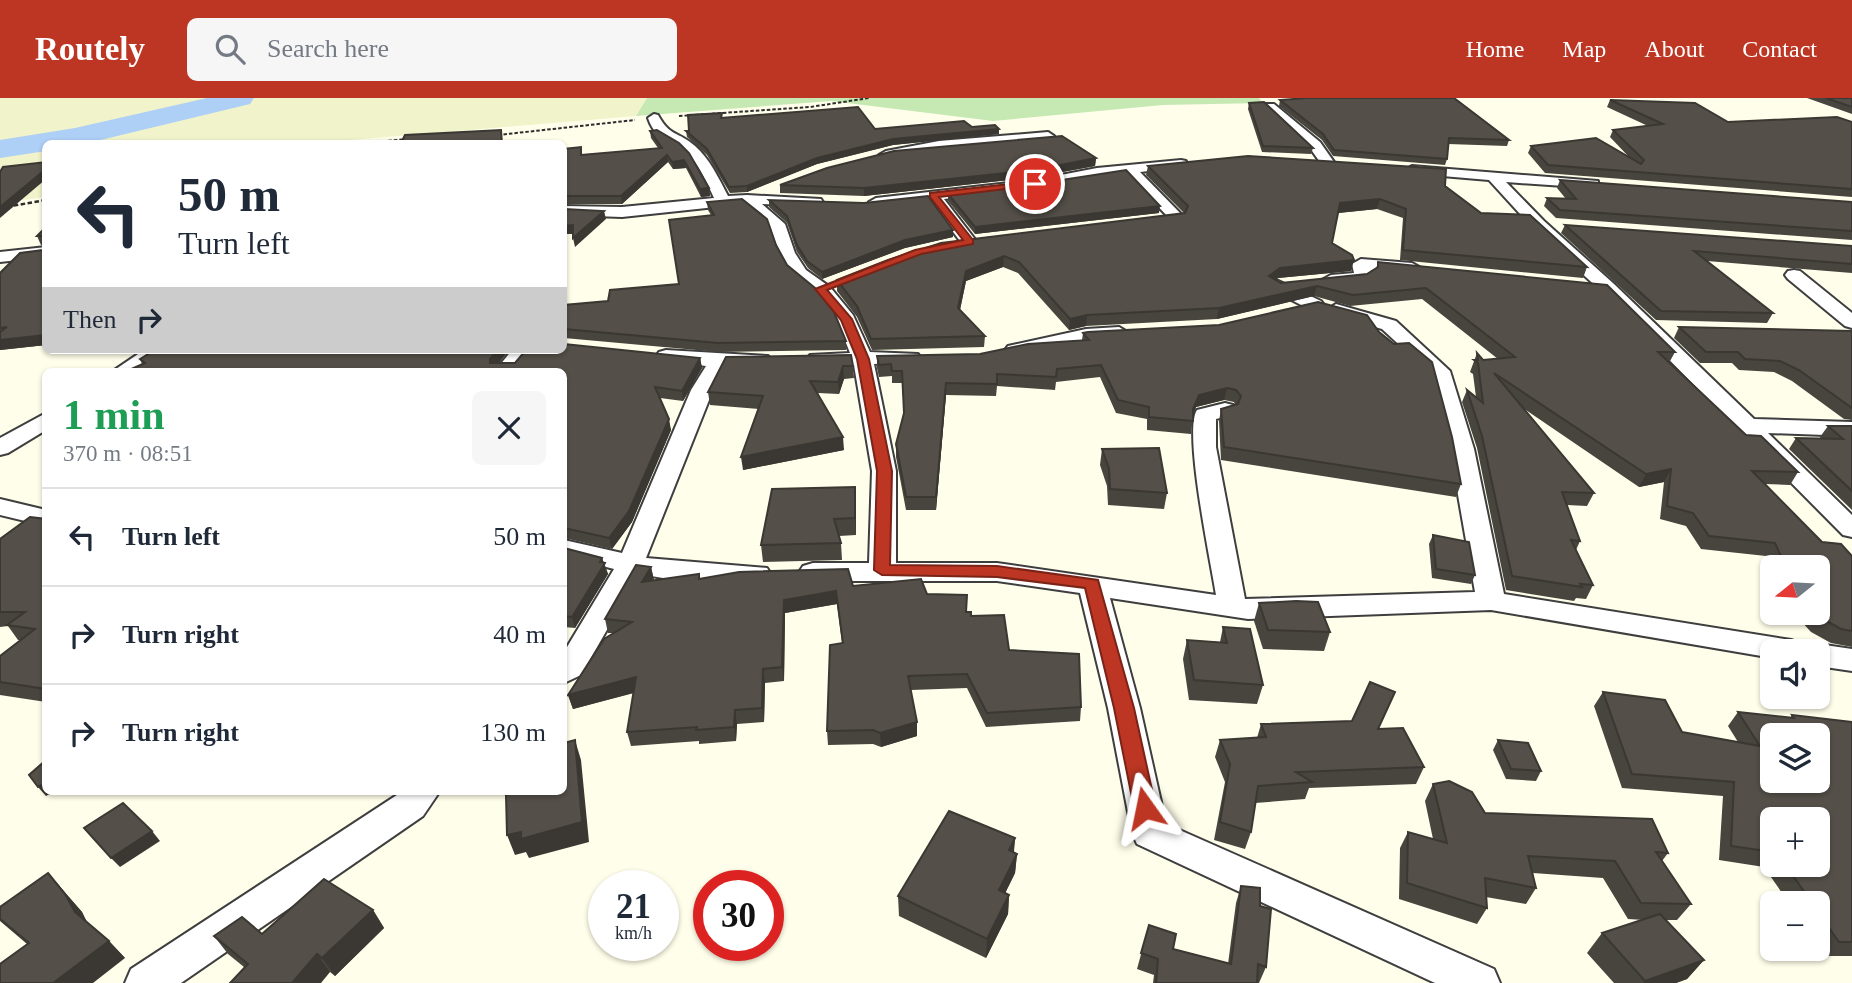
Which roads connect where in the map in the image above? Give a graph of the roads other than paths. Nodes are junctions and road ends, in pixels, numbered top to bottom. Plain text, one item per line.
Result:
1 (1270, 106) edge
2 (654, 118) road end
3 (1048, 136) edge
4 (876, 158) edge
5 (1311, 161) edge
6 (1200, 163) edge
7 (1395, 168) edge
8 (1129, 169) junction
9 (1494, 177) junction
10 (779, 185) edge
11 (1611, 186) edge
12 (933, 195) junction
13 (747, 199) junction
14 (724, 202) junction
15 (826, 202) edge
16 (864, 203) edge
17 (567, 211) edge
18 (1159, 220) edge
19 (1538, 225) junction
20 (1565, 227) edge
21 (948, 245) edge
22 (42, 252) edge
23 (0, 257) edge
24 (1424, 269) edge
25 (1794, 275) dead end
26 (1271, 283) joint
27 (1582, 286) edge
28 (1608, 288) junction
29 (1315, 305) junction
30 (1278, 314) edge
31 (1650, 329) junction
32 (1677, 329) edge
33 (1848, 329) edge
34 (1138, 332) edge
35 (151, 354) edge
36 (520, 354) edge
37 (641, 354) edge
38 (993, 354) edge
39 (928, 358) edge
40 (863, 359) junction
41 (719, 361) junction
42 (128, 368) edge
43 (508, 368) edge
44 (1225, 410) edge
45 (42, 422) edge
46 (1749, 426) junction
47 (1852, 429) edge
48 (0, 448) edge
49 (0, 507) edge
50 (42, 517) edge
51 (1852, 529) edge
52 (567, 549) edge
53 (630, 565) junction
54 (882, 570) junction
55 (1092, 584) junction
56 (1491, 601) junction
57 (1232, 607) junction
58 (1760, 646) edge
59 (1830, 657) edge
60 (1852, 660) edge
61 (567, 670) edge
62 (420, 795) edge
63 (146, 983) edge
64 (1479, 983) edge

1 - 5 street
2 - 14 street
3 - 4 street
6 - 8 street
7 - 9 street
8 - 12 street
8 - 18 street
9 - 11 street
9 - 19 street
10 - 13 street
12 - 16 street
12 - 21 street
13 - 14 street
13 - 15 street
13 - 40 street
14 - 17 street
19 - 20 street
19 - 28 street
22 - 23 street
24 - 26 street
25 - 33 street
26 - 29 street
27 - 28 street
28 - 31 street
29 - 30 street
29 - 56 street
31 - 32 street
31 - 46 street
34 - 38 street
35 - 42 street
36 - 43 street
37 - 41 street
39 - 40 street
40 - 41 street
40 - 54 street
41 - 53 street
44 - 57 street
45 - 48 street
46 - 47 street
46 - 51 street
49 - 50 street
52 - 53 street
53 - 54 street
53 - 61 street
54 - 55 street
55 - 57 street
55 - 64 street
56 - 57 street
56 - 58 street
59 - 60 street
62 - 63 street

